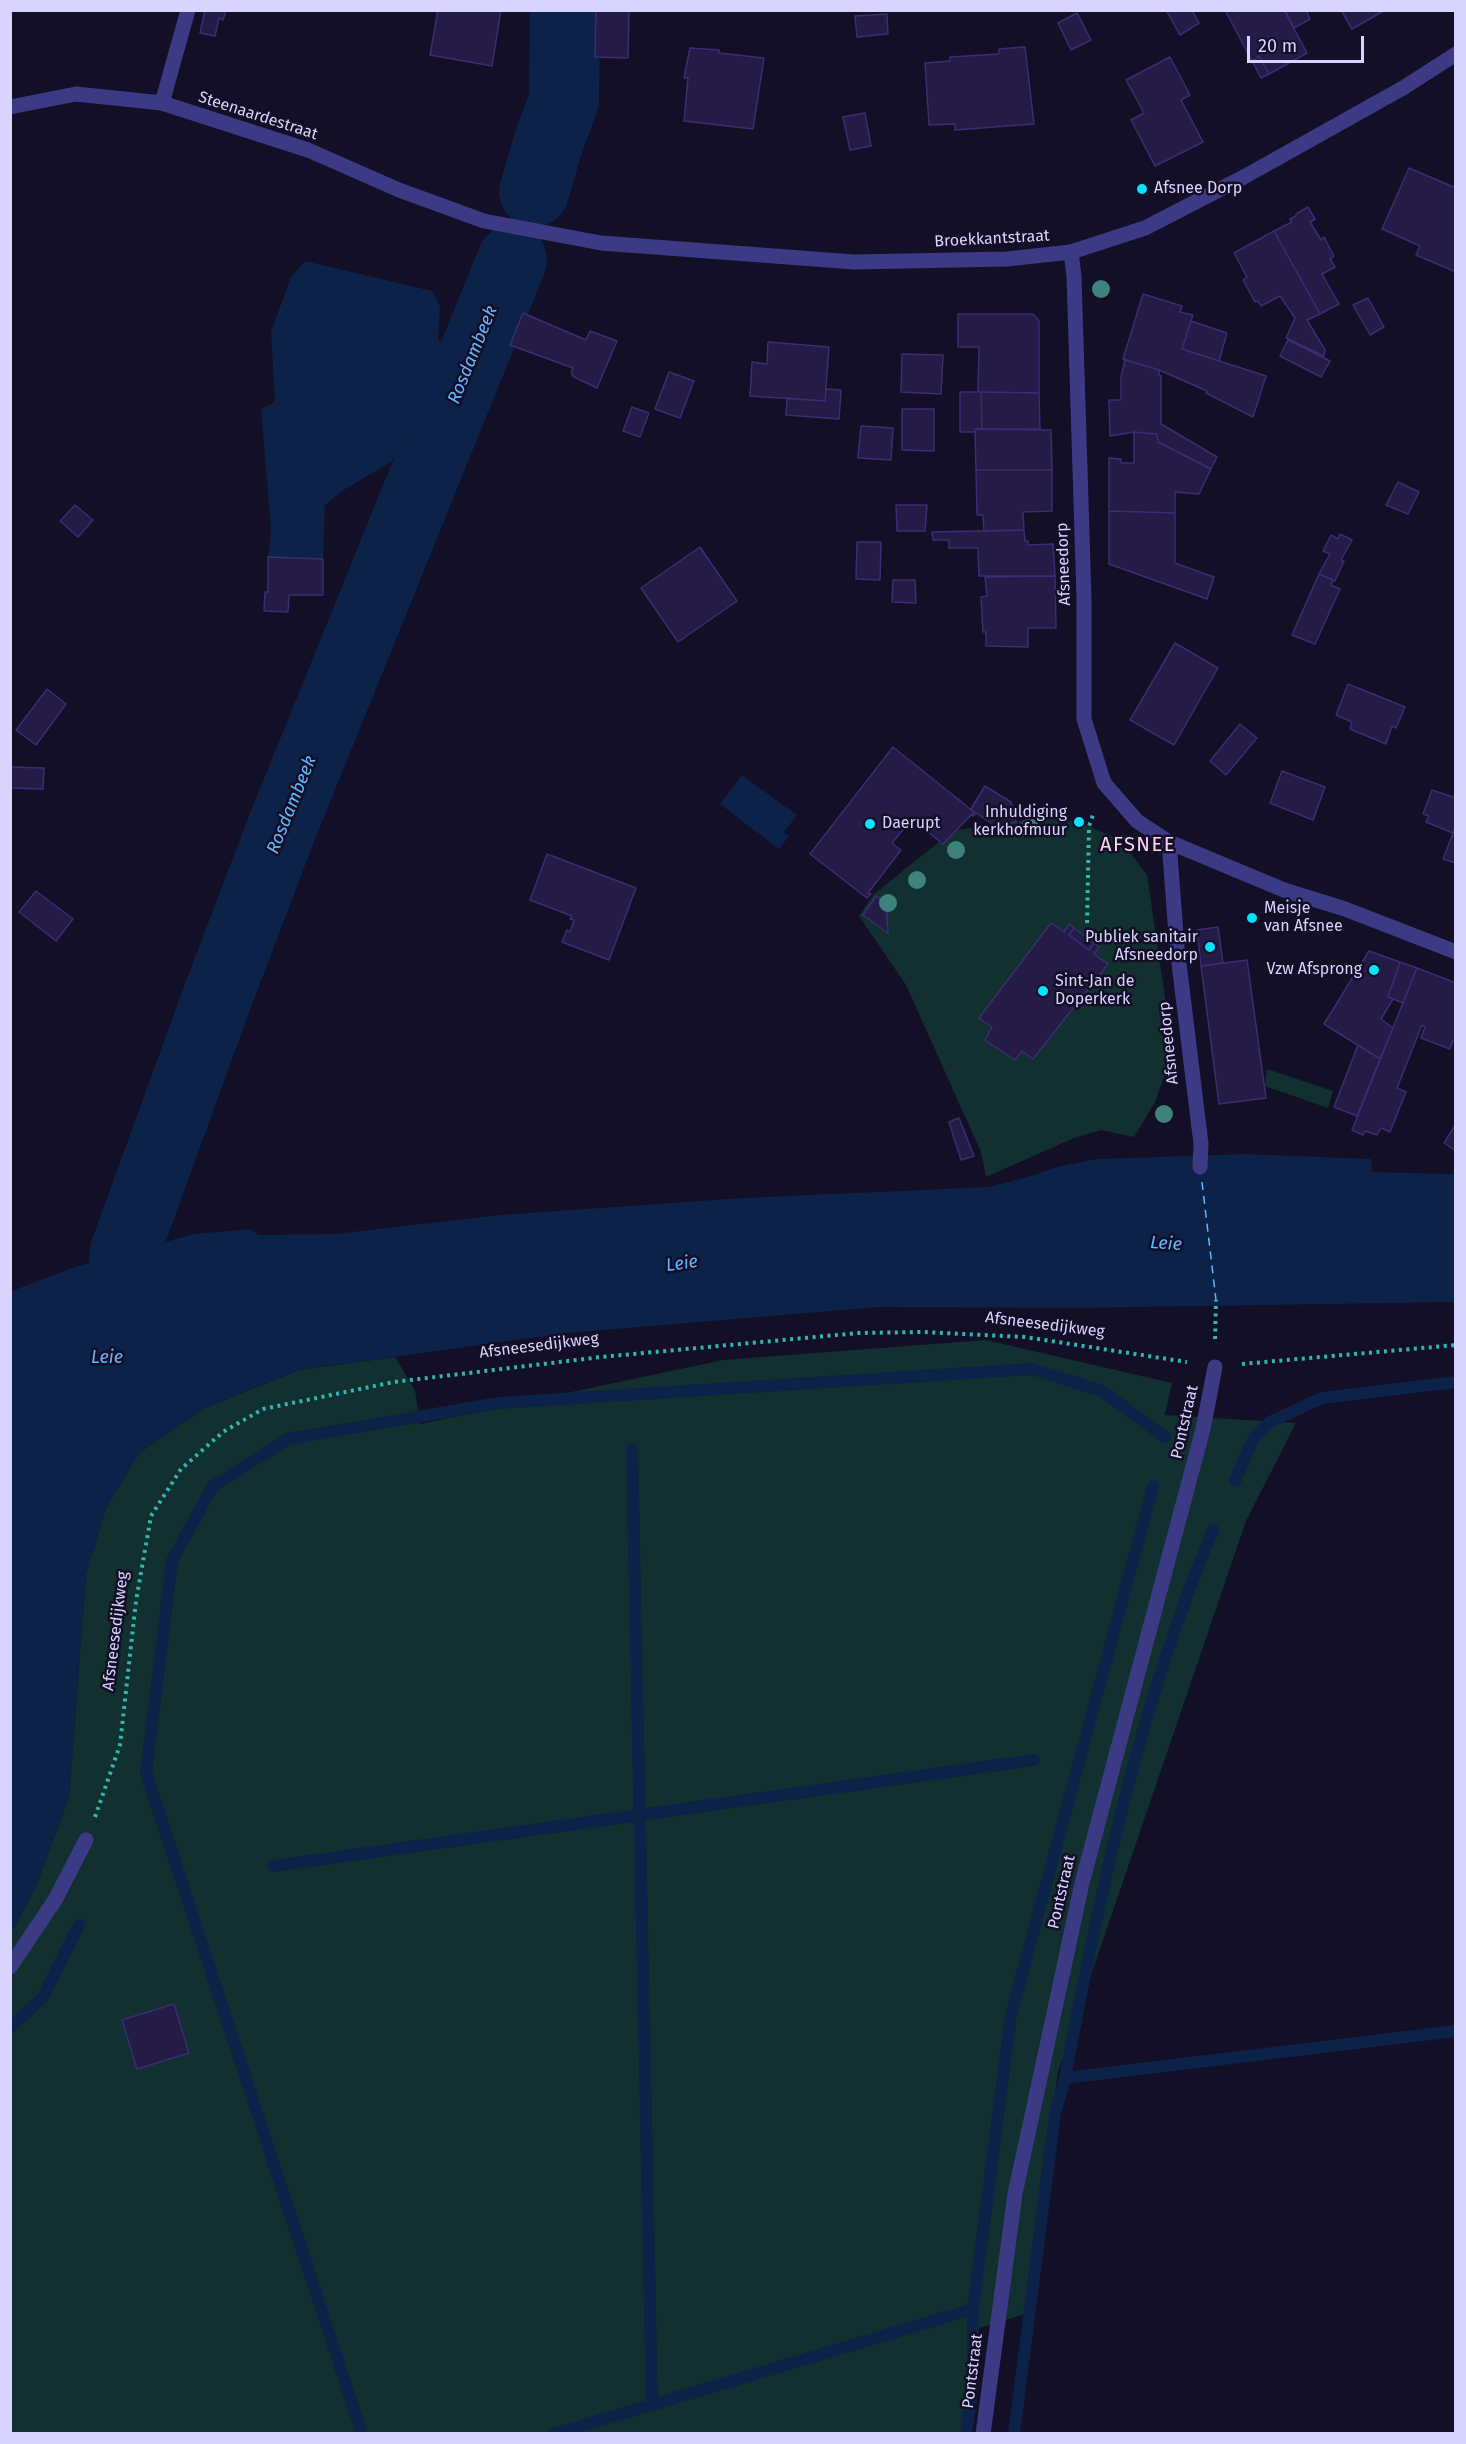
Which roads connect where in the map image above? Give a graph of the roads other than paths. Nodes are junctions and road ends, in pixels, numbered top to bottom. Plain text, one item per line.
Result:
1 (188, 10) edge
2 (1455, 54) edge
3 (162, 103) junction
4 (10, 107) edge
5 (484, 221) joint
6 (1071, 252) junction
7 (1169, 842) junction
8 (1455, 952) edge
9 (1200, 1167) dead end
10 (1215, 1367) road end
11 (86, 1840) road end
12 (10, 1967) edge
13 (984, 2433) edge

1 - 3 street
2 - 6 street, Broekkantstraat
3 - 4 street, Steenaardestraat
3 - 5 street, Steenaardestraat
5 - 6 street, Broekkantstraat
6 - 7 street, Afsneedorp
7 - 8 street, Afsneedorp
7 - 9 street, Afsneedorp
10 - 13 street, Pontstraat
11 - 12 street

